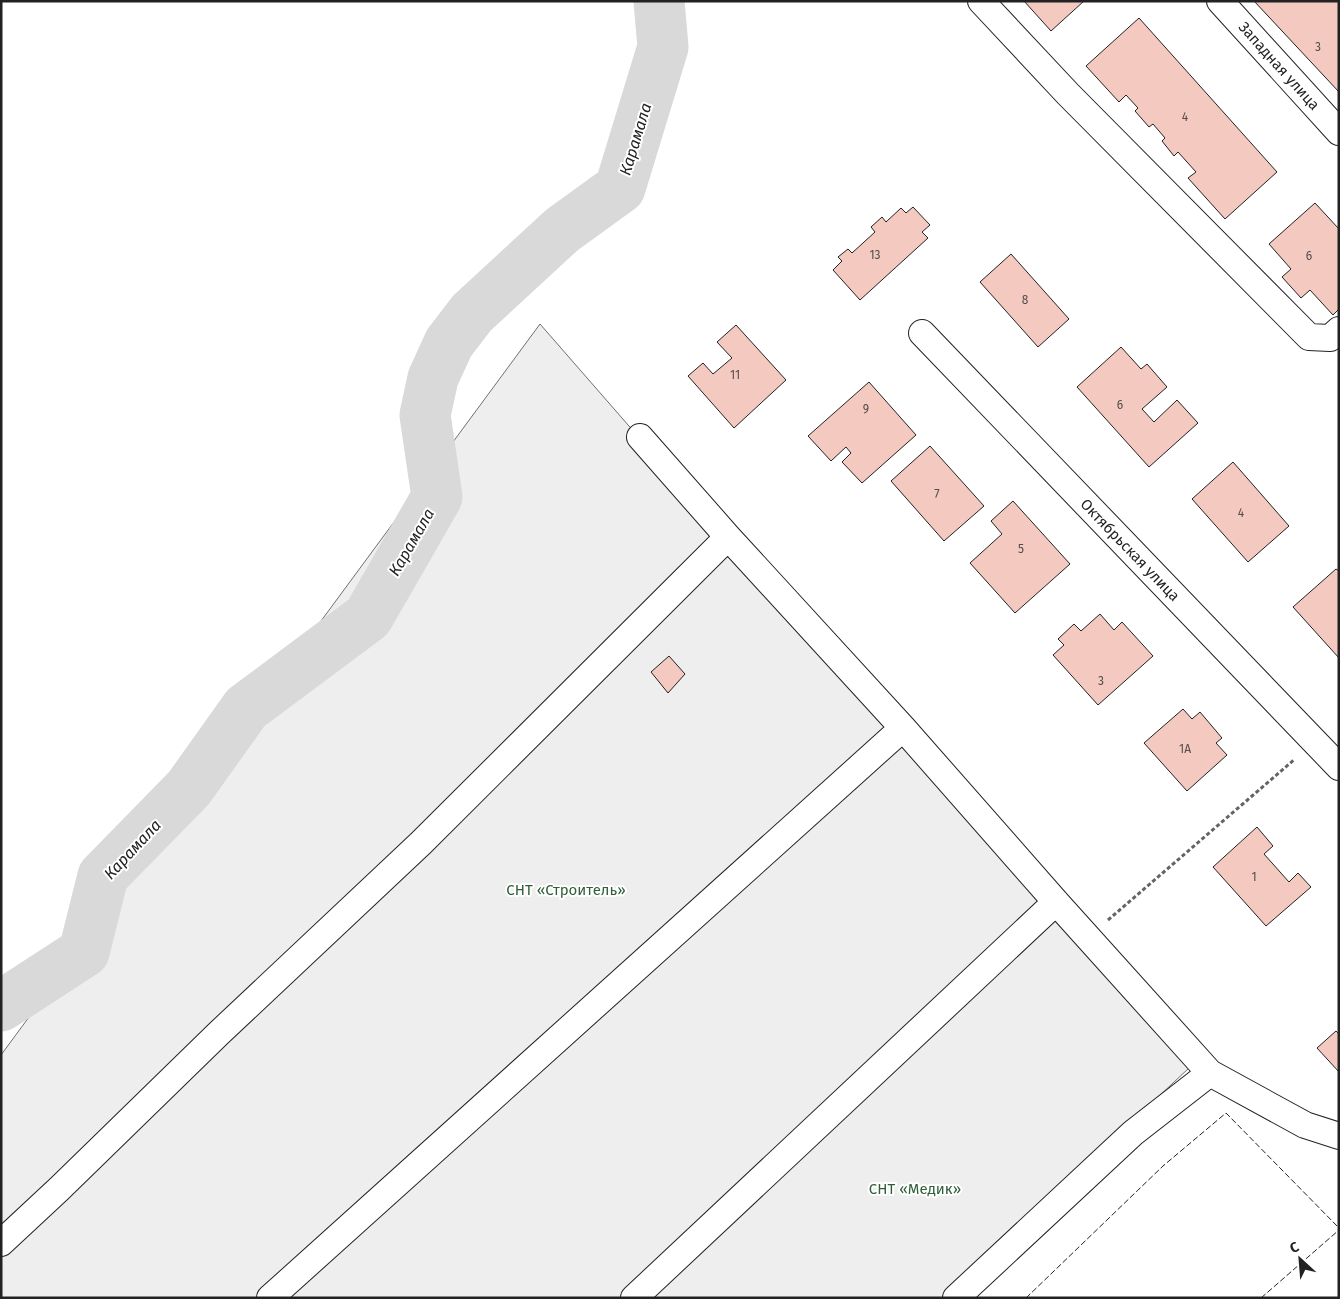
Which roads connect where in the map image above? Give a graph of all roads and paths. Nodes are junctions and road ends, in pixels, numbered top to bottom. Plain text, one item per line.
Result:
1 (980, 1) edge
2 (1220, 1) edge
3 (1339, 132) edge
4 (1339, 330) edge
5 (922, 333) dead end
6 (640, 437) dead end
7 (728, 537) junction
8 (903, 728) junction
9 (1315, 742) junction
10 (1339, 767) edge
11 (1056, 902) junction
12 (1104, 924) dead end
13 (1210, 1073) junction
14 (1339, 1136) edge
15 (1, 1243) edge
16 (270, 1298) edge
17 (634, 1298) edge
18 (956, 1298) edge

1 - 4 street
2 - 3 street, Западная улица
5 - 9 street, Октябрьская улица
6 - 7 street
7 - 8 street
7 - 15 street
8 - 11 street
8 - 16 street
9 - 10 street, Октябрьская улица
9 - 12 path
11 - 13 street
11 - 17 street
13 - 14 street
13 - 18 street

